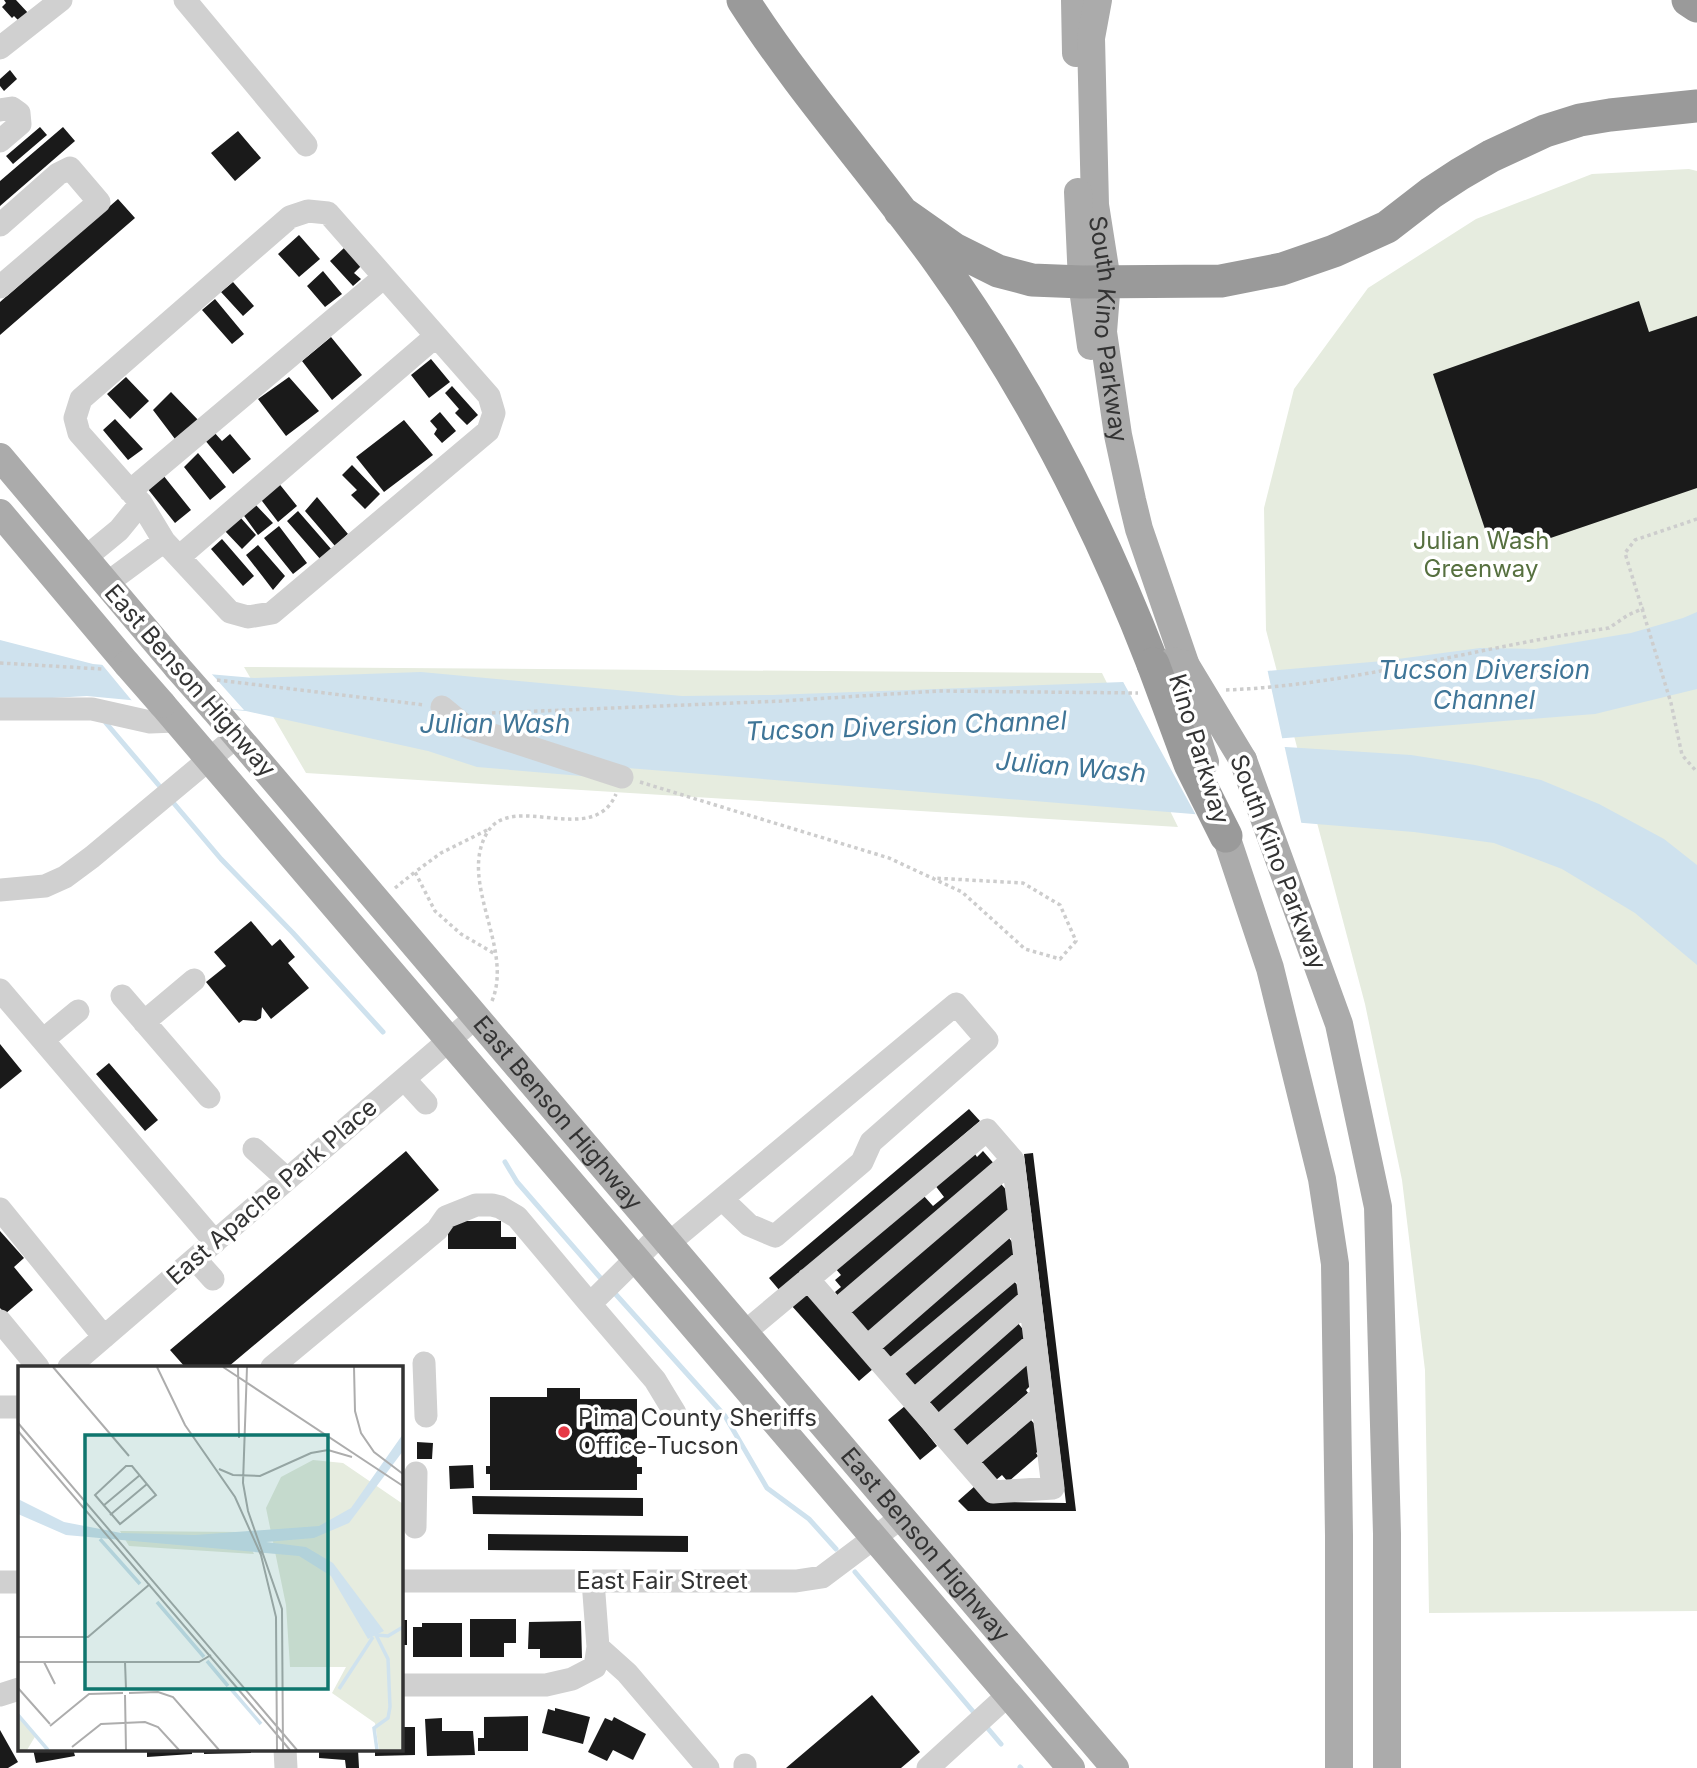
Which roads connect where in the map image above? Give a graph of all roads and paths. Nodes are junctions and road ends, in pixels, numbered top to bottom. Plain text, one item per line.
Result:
1 (61, 0) edge
2 (185, 0) edge
3 (743, 0) edge
4 (1075, 0) edge
5 (1098, 0) edge
6 (1688, 0) edge
7 (1697, 6) edge
8 (0, 48) edge
9 (1697, 106) edge
10 (0, 110) edge
11 (0, 141) edge
12 (306, 145) dead end
13 (900, 211) junction
14 (0, 225) edge
15 (384, 277) junction
16 (1095, 282) junction
17 (0, 287) edge
18 (436, 336) junction
19 (0, 457) edge
20 (135, 497) junction
21 (0, 513) edge
22 (1697, 519) edge
23 (172, 549) junction
24 (85, 558) junction
25 (106, 584) junction
26 (1644, 608) junction
27 (0, 663) edge
28 (121, 667) junction
29 (1164, 670) junction
30 (210, 679) dead end
31 (1216, 691) dead end
32 (442, 707) joint
33 (0, 709) edge
34 (169, 712) junction
35 (481, 712) dead end
36 (237, 736) junction
37 (209, 759) junction
38 (1697, 772) edge
39 (622, 777) junction
40 (488, 830) junction
41 (1226, 836) joint
42 (933, 878) junction
43 (0, 890) edge
44 (495, 954) junction
45 (194, 980) dead end
46 (0, 990) edge
47 (122, 996) dead end
48 (78, 1011) dead end
49 (477, 1017) junction
50 (144, 1022) junction
51 (43, 1040) junction
52 (449, 1040) junction
53 (404, 1079) junction
54 (209, 1097) dead end
55 (426, 1103) dead end
56 (254, 1149) dead end
57 (1013, 1160) junction
58 (287, 1179) junction
59 (722, 1199) junction
60 (0, 1209) edge
61 (1020, 1214) junction
62 (665, 1239) junction
63 (215, 1241) junction
64 (195, 1259) junction
65 (1025, 1259) junction
66 (637, 1260) junction
67 (213, 1279) dead end
68 (808, 1279) junction
69 (602, 1292) junction
70 (1030, 1299) junction
71 (836, 1311) junction
72 (0, 1321) edge
73 (745, 1332) junction
74 (104, 1337) junction
75 (1035, 1343) junction
76 (867, 1346) junction
77 (424, 1363) dead end
78 (37, 1366) edge
79 (70, 1366) edge
80 (273, 1366) edge
81 (890, 1372) junction
82 (1042, 1396) junction
83 (914, 1401) junction
84 (0, 1408) edge
85 (18, 1408) edge
86 (675, 1413) dead end
87 (426, 1416) dead end
88 (938, 1428) junction
89 (966, 1461) junction
90 (416, 1473) dead end
91 (902, 1517) junction
92 (415, 1527) dead end
93 (874, 1538) junction
94 (402, 1581) edge
95 (593, 1581) junction
96 (0, 1582) edge
97 (18, 1582) edge
98 (598, 1647) junction
99 (402, 1685) edge
100 (18, 1689) edge
101 (0, 1695) edge
102 (1008, 1695) junction
103 (285, 1750) edge
104 (286, 1768) edge
105 (708, 1768) edge
106 (928, 1768) edge
107 (1071, 1768) edge
108 (1115, 1768) edge
109 (1339, 1768) edge
110 (1387, 1768) edge

1 - 8 street
2 - 12 street
3 - 13 highway
4 - 16 main road, South Kino Parkway
5 - 16 main road, South Kino Parkway
6 - 7 highway
9 - 16 highway
10 - 11 street
13 - 16 highway
13 - 29 highway
14 - 17 street
15 - 18 street
15 - 20 street
15 - 20 street
16 - 29 main road, South Kino Parkway
18 - 23 street
18 - 23 street
19 - 24 main road, East Benson Highway
20 - 23 street
20 - 24 street
21 - 28 main road, East Benson Highway
22 - 26 path
23 - 25 street
24 - 25 main road, East Benson Highway
25 - 36 main road, East Benson Highway, bridge
26 - 31 path
26 - 38 path
27 - 28 path
28 - 34 main road, East Benson Highway, bridge
29 - 35 path
29 - 41 highway, bridge
29 - 110 main road, South Kino Parkway, bridge
30 - 32 path
32 - 39 street
33 - 34 street
34 - 37 main road, East Benson Highway
36 - 37 street
36 - 49 main road, East Benson Highway
37 - 43 street
37 - 52 main road, East Benson Highway
39 - 40 path
39 - 42 path
40 - 44 path
40 - 44 path
41 - 109 main road, South Kino Parkway
42 - 42 path
44 - 49 path
45 - 50 street
46 - 51 street
47 - 50 street
48 - 51 street
49 - 52 street, East Apache Park Place
49 - 62 main road, East Benson Highway
50 - 54 street
51 - 63 street
52 - 53 street, East Apache Park Place
52 - 66 main road, East Benson Highway
53 - 55 street
53 - 58 street, East Apache Park Place
56 - 58 street
57 - 61 street
57 - 68 street
57 - 71 street
58 - 63 street, East Apache Park Place
59 - 59 street
59 - 62 street
60 - 74 street
61 - 65 street
61 - 76 street
62 - 66 street
62 - 73 main road, East Benson Highway
63 - 64 street, East Apache Park Place
64 - 67 street
64 - 74 street, East Apache Park Place
65 - 70 street
65 - 81 street
66 - 69 street
66 - 93 main road, East Benson Highway
68 - 71 street
68 - 73 street
69 - 80 street
69 - 86 street
70 - 75 street
70 - 83 street
71 - 76 street
72 - 78 street
73 - 91 main road, East Benson Highway
74 - 79 street, East Apache Park Place
75 - 82 street
75 - 88 street
76 - 81 street
77 - 87 street
81 - 83 street
82 - 89 street
82 - 89 street
83 - 88 street
84 - 85 street
88 - 89 street
90 - 92 street
91 - 93 street, East Fair Street
91 - 108 main road, East Benson Highway
93 - 95 street, East Fair Street
93 - 102 main road, East Benson Highway
94 - 95 street, East Fair Street
95 - 98 street
96 - 97 street
98 - 99 street
98 - 105 street
100 - 101 street
102 - 106 street
102 - 107 main road, East Benson Highway
103 - 104 street

